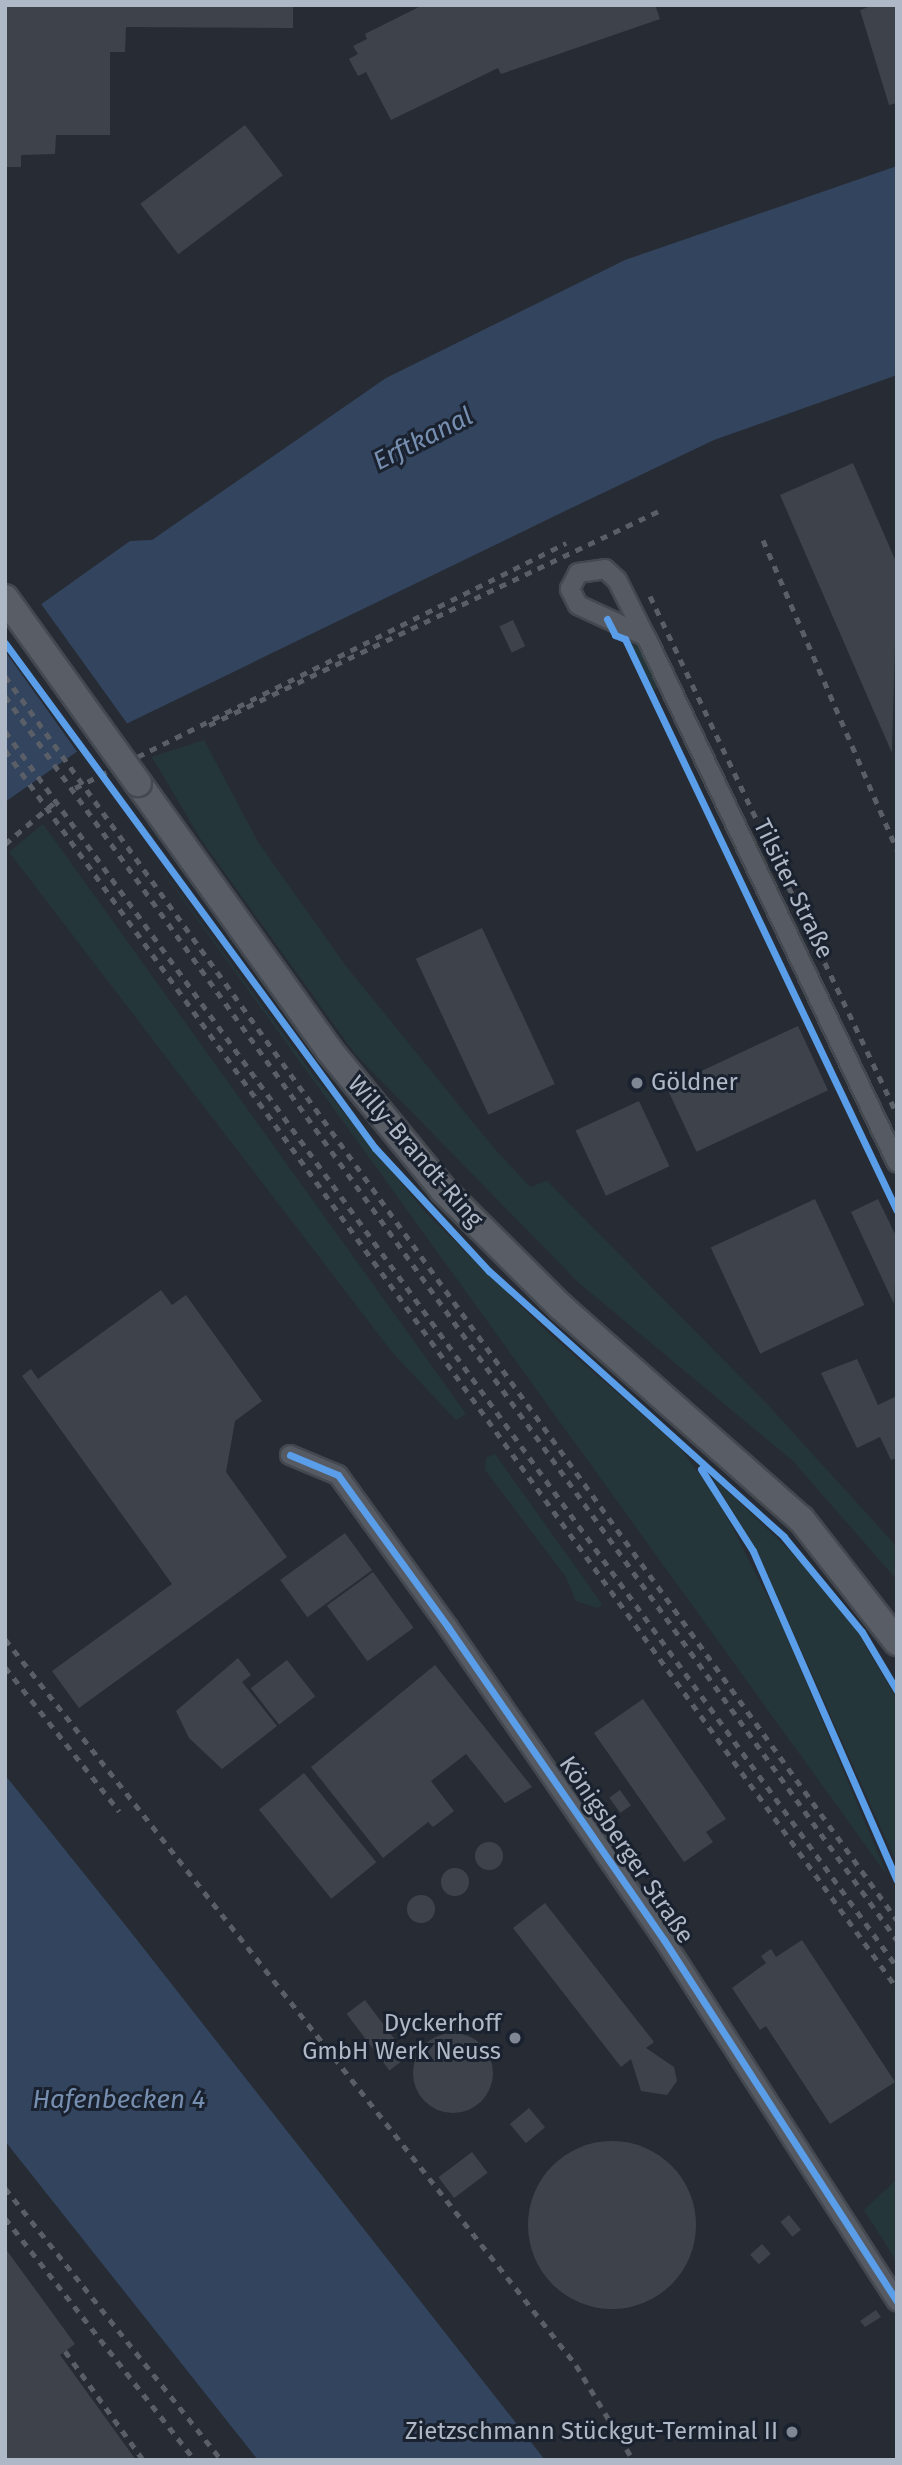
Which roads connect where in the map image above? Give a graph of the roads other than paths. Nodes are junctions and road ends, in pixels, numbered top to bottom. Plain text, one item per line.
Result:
1 (5, 598) edge
2 (645, 636) dead end
3 (897, 1163) edge
4 (290, 1455) dead end
5 (890, 1624) edge
6 (897, 1642) edge
7 (897, 2301) edge

1 - 5 main road, Willy-Brandt-Ring, bridge
2 - 3 street, Tilsiter Straße
4 - 7 street, Königsberger Straße
5 - 6 main road, Willy-Brandt-Ring

